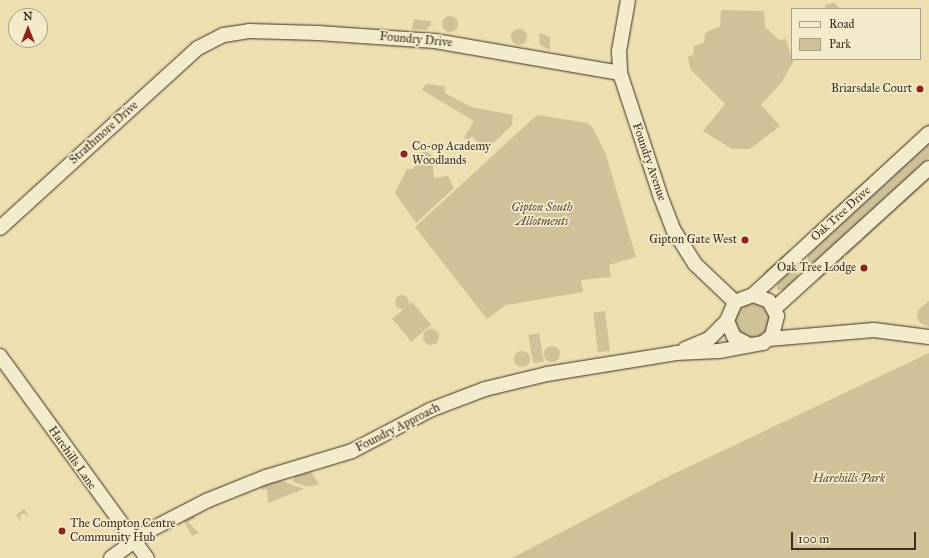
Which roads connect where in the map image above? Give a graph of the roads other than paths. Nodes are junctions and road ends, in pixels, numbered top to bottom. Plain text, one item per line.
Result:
1 (628, 0) edge
2 (210, 39) joint
3 (620, 74) junction
4 (929, 133) edge
5 (929, 168) edge
6 (0, 228) edge
7 (753, 295) junction
8 (735, 302) junction
9 (776, 313) junction
10 (727, 321) junction
11 (796, 336) junction
12 (929, 337) edge
13 (769, 339) junction
14 (749, 345) junction
15 (676, 353) junction
16 (0, 356) edge
17 (133, 541) junction
18 (110, 558) edge
19 (147, 558) edge

1 - 3 street, Foundry Avenue
2 - 3 street, Foundry Drive
2 - 6 street, Strathmore Drive
3 - 8 street, Foundry Avenue
4 - 7 street, Oak Tree Drive
5 - 9 street, Oak Tree Drive
7 - 8 street
7 - 9 street
8 - 10 street, Foundry Approach
9 - 11 street
9 - 13 street
10 - 14 street
10 - 15 street, Foundry Approach
11 - 12 street, Foundry Approach
11 - 13 street, Foundry Approach
13 - 14 street, Foundry Approach
14 - 15 street, Foundry Approach
15 - 17 street, Foundry Approach
16 - 17 street, Harehills Lane
17 - 18 street, Foundry Approach
17 - 19 street, Harehills Lane

